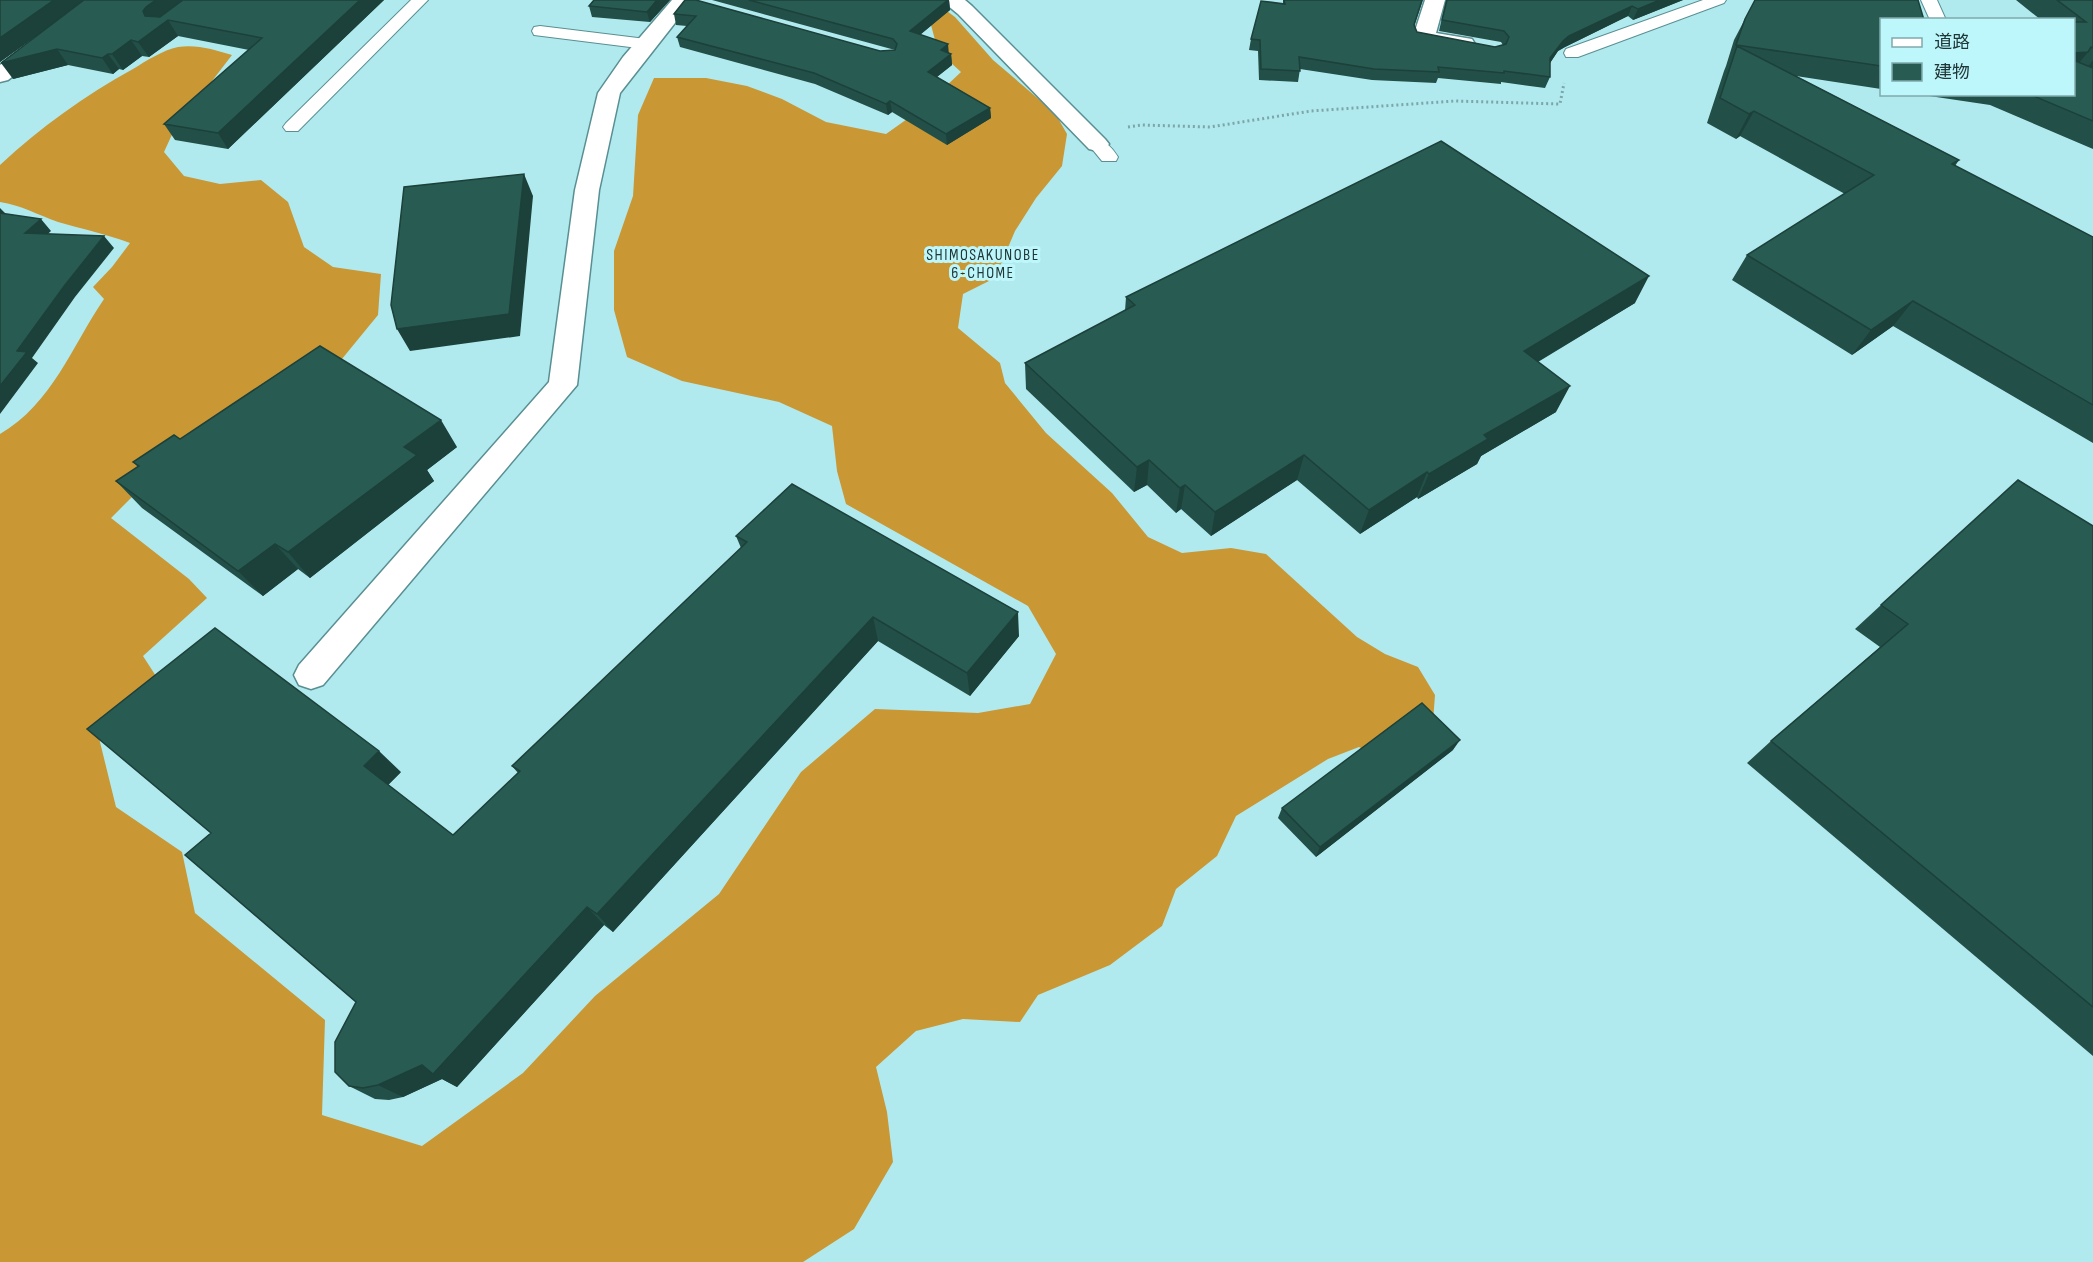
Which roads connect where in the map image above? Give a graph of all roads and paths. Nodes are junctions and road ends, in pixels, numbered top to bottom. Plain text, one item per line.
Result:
1 (103, 0) edge
2 (420, 0) edge
3 (951, 0) edge
4 (1435, 0) edge
5 (1718, 0) edge
6 (1929, 0) edge
7 (688, 1) edge
8 (1937, 18) edge
9 (540, 31) dead end
10 (646, 44) junction
11 (1481, 47) edge
12 (1572, 53) edge
13 (0, 75) edge
14 (1560, 104) dead end
15 (292, 127) dead end
16 (1098, 145) joint
17 (311, 675) dead end

1 - 13 street
2 - 15 lane
3 - 16 street
4 - 11 street
5 - 12 lane
6 - 8 lane
7 - 10 street
9 - 10 lane
10 - 17 street
14 - 16 path

